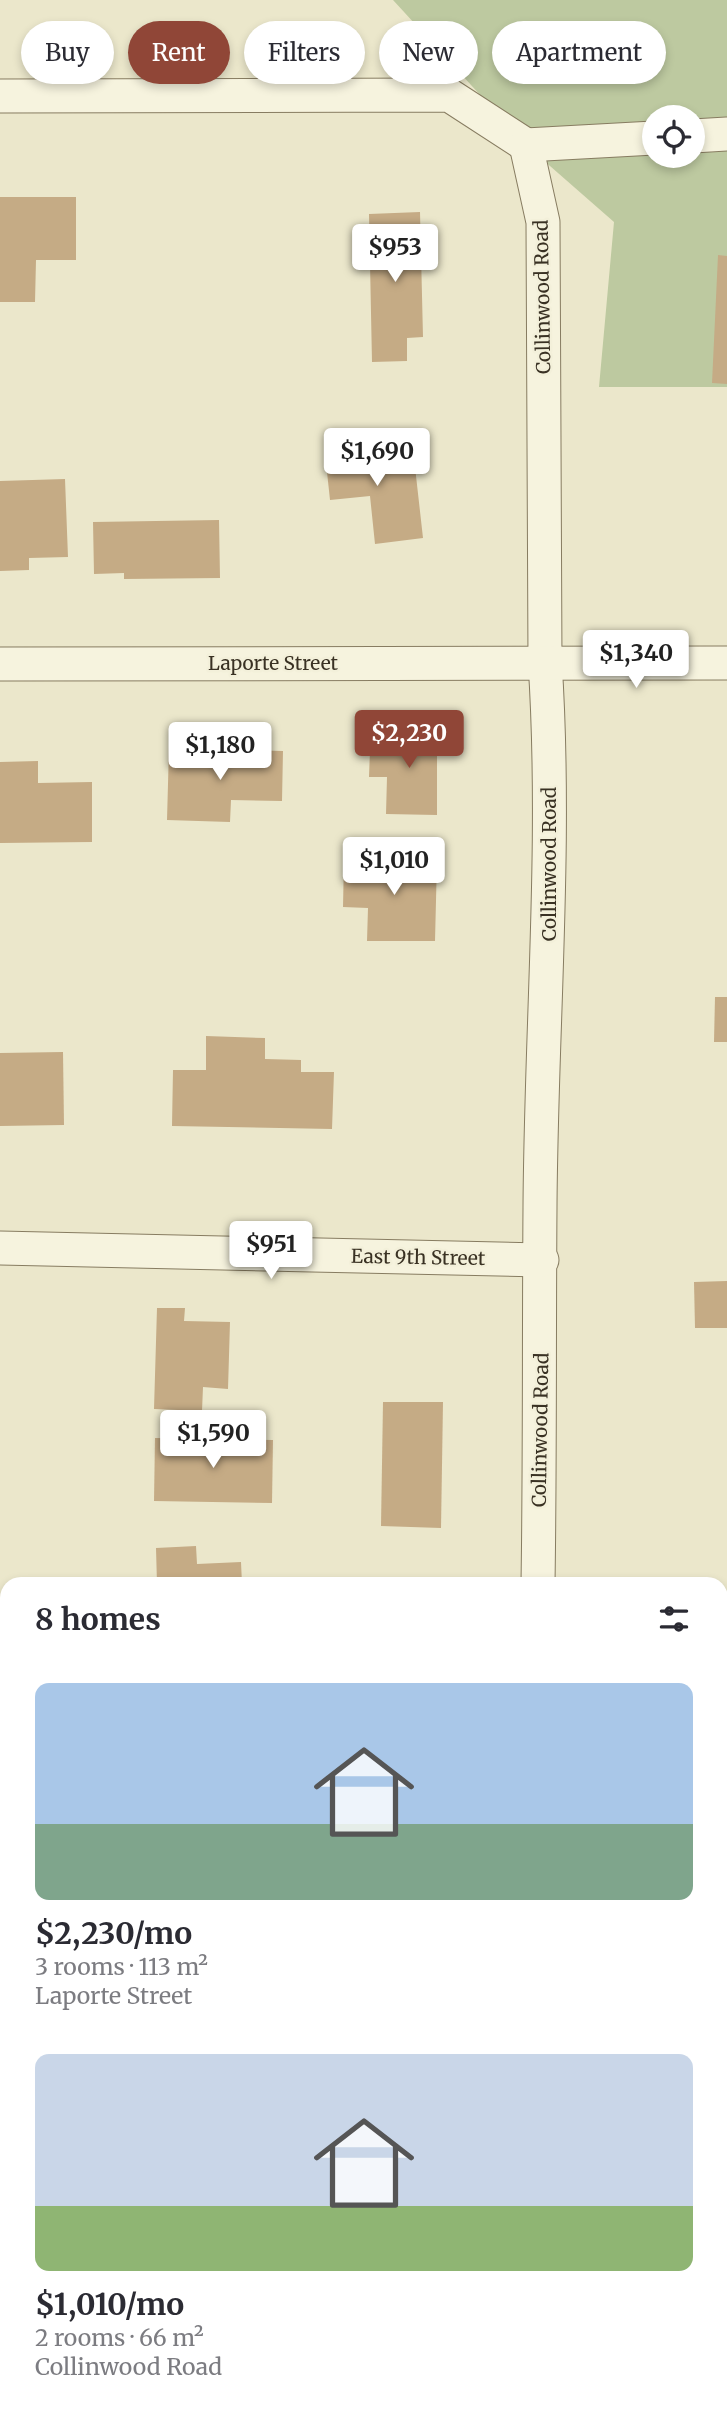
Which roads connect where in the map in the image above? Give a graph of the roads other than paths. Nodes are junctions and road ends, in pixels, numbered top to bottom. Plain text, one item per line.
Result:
1 (0, 96) edge
2 (727, 134) edge
3 (705, 135) edge
4 (642, 139) edge
5 (526, 145) junction
6 (545, 662) junction
7 (727, 663) edge
8 (0, 664) edge
9 (0, 1248) edge
10 (542, 1260) junction
11 (538, 1577) edge

1 - 5 street
2 - 3 street
4 - 5 street
5 - 6 street, Collinwood Road
6 - 7 street, Laporte Street
6 - 8 street, Laporte Street
6 - 10 street, Collinwood Road
9 - 10 street, East 9th Street
10 - 11 street, Collinwood Road

